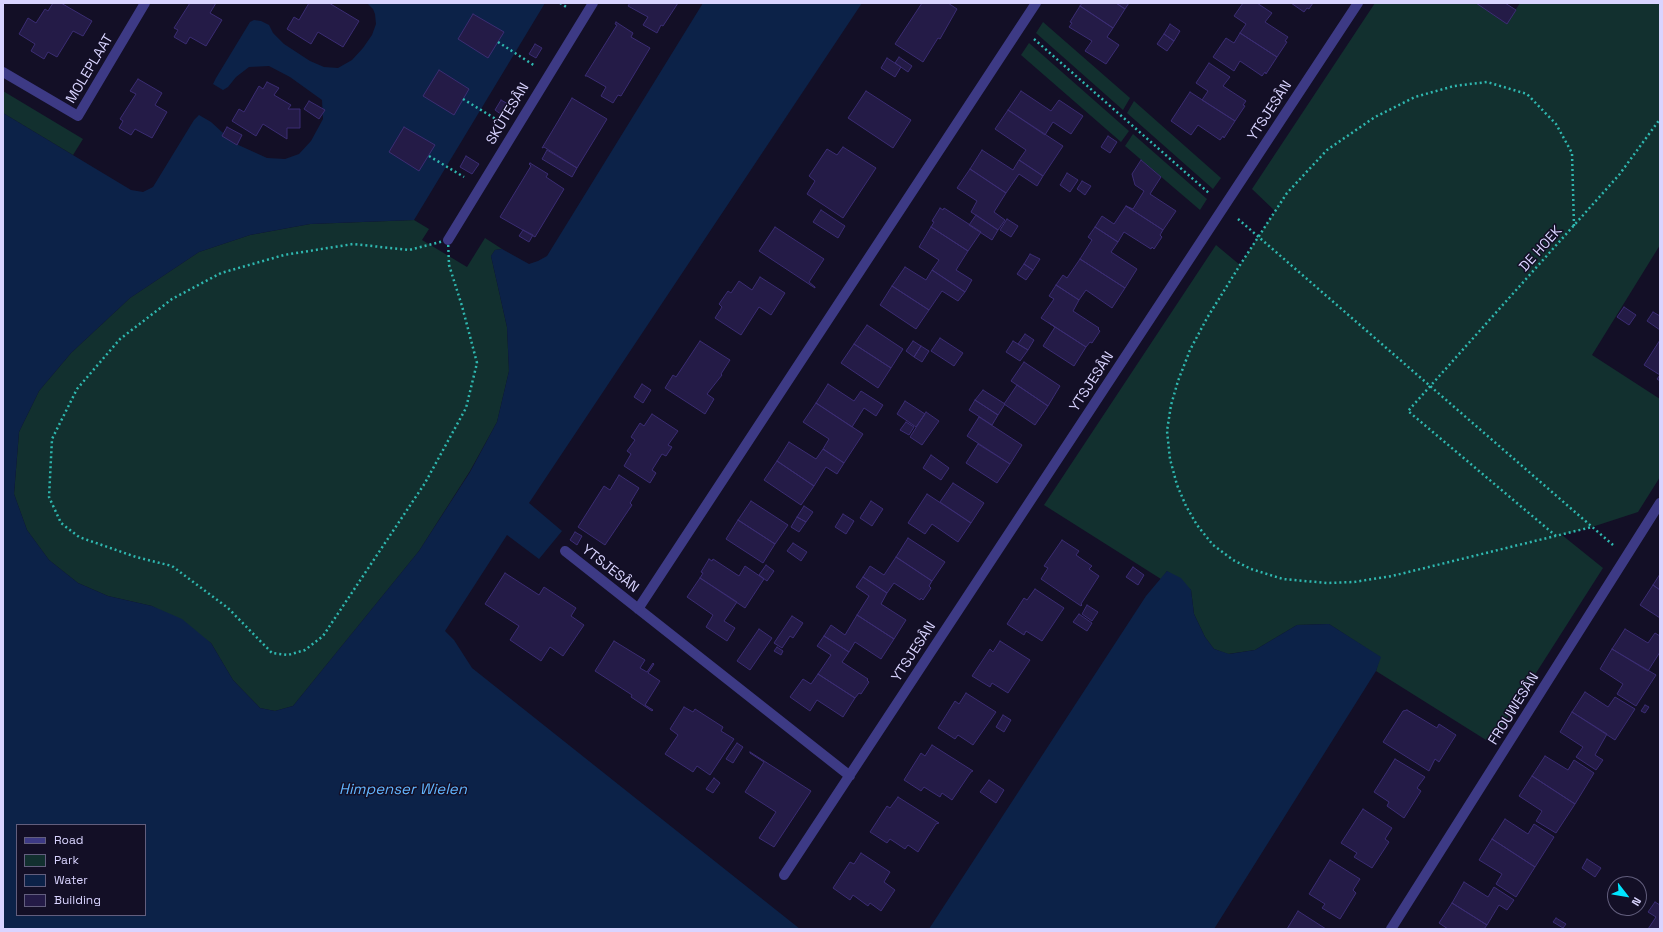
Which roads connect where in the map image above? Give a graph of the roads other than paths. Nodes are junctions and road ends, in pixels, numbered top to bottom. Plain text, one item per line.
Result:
1 (145, 3) edge
2 (593, 3) edge
3 (1036, 3) edge
4 (1358, 3) edge
5 (3, 72) edge
6 (448, 240) road end
7 (1660, 503) edge
8 (565, 551) dead end
9 (638, 609) junction
10 (850, 776) junction
11 (784, 875) dead end
12 (1391, 929) edge

1 - 5 street, MOLEPLAAT
2 - 6 street, SKÛTESÂN
3 - 9 street, YTSJESÂN
4 - 10 street, YTSJESÂN
7 - 12 street, FROUWESÂN
8 - 9 street, YTSJESÂN
9 - 10 street, YTSJESÂN
10 - 11 street, YTSJESÂN

